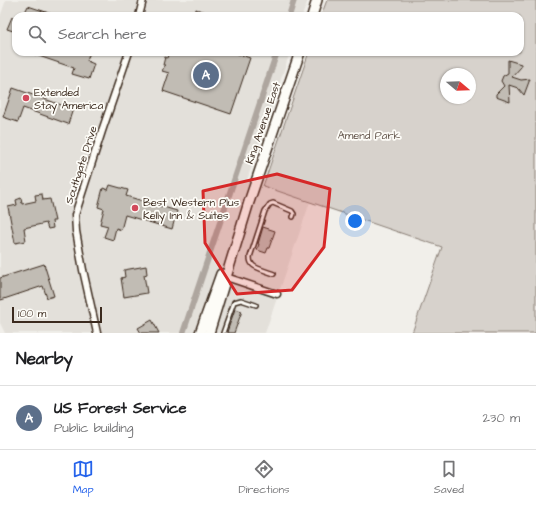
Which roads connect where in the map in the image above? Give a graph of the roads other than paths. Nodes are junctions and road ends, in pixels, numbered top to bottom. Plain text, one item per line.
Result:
1 (143, 0) edge
2 (317, 0) edge
3 (140, 12) edge
4 (313, 12) edge
5 (127, 56) edge
6 (299, 56) edge
7 (249, 202) junction
8 (293, 217) dead end
9 (274, 274) dead end
10 (226, 277) junction
11 (277, 294) dead end
12 (256, 305) dead end
13 (97, 333) edge
14 (200, 333) edge
15 (209, 333) edge
16 (223, 333) edge

1 - 3 street
2 - 4 main road
5 - 13 street, Southgate Drive
6 - 7 main road, King Avenue East
7 - 10 main road, King Avenue East
7 - 14 main road, King Avenue East
8 - 9 lane
10 - 11 street
10 - 15 main road, King Avenue East
12 - 16 lane

